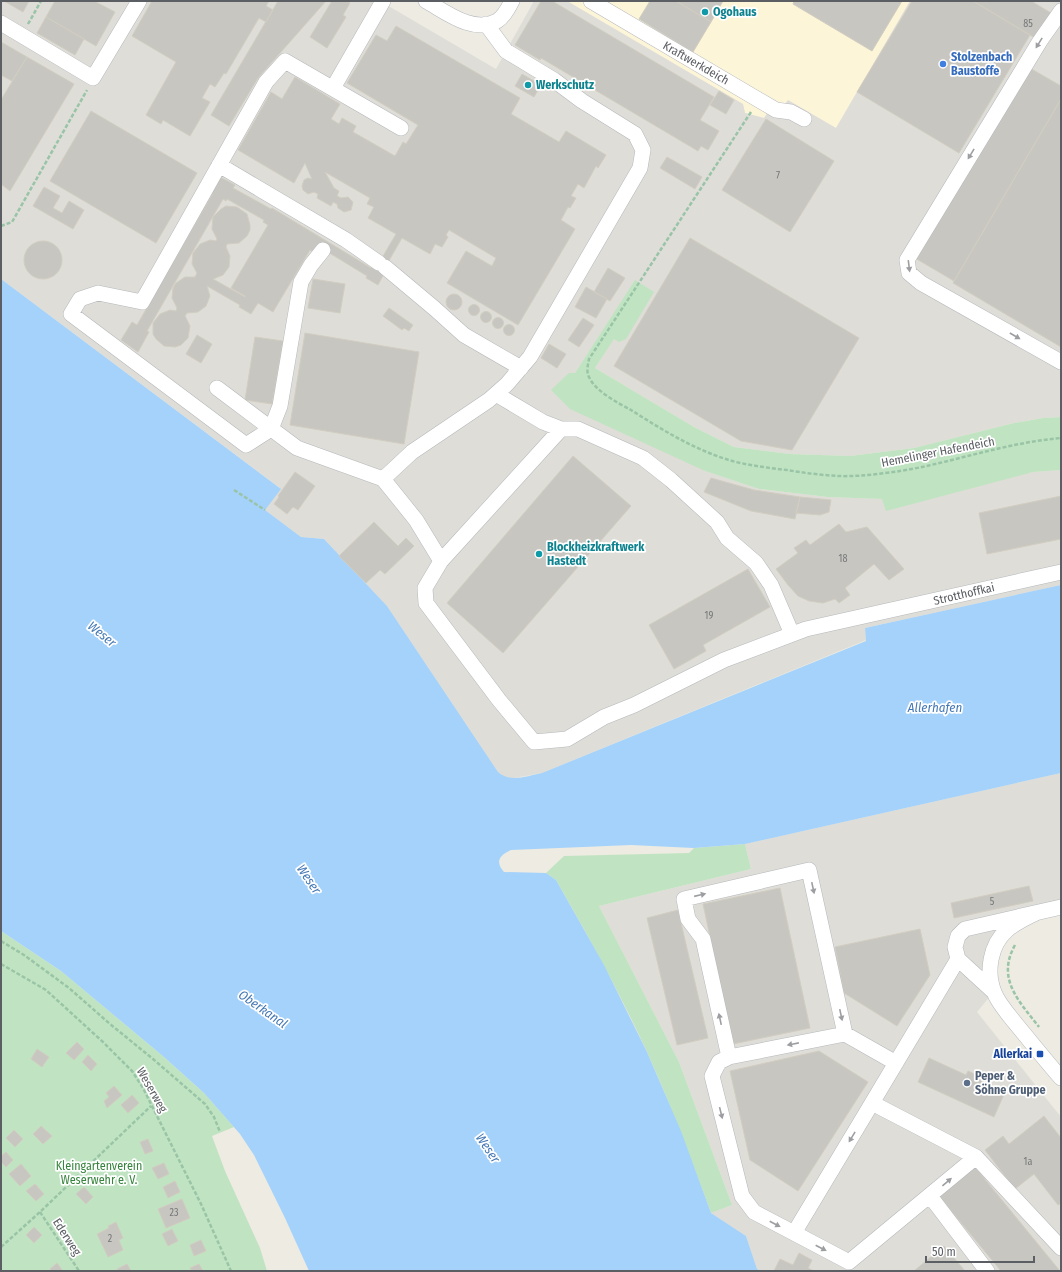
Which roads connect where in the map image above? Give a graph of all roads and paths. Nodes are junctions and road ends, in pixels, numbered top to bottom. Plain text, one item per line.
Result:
1 (42, 1) edge
2 (139, 1) edge
3 (383, 1) edge
4 (426, 1) edge
5 (512, 1) edge
6 (591, 1) edge
7 (1061, 11) edge
8 (1, 23) edge
9 (486, 24) junction
10 (22, 35) junction
11 (93, 78) junction
12 (332, 88) junction
13 (759, 100) junction
14 (804, 120) dead end
15 (401, 128) dead end
16 (219, 165) junction
17 (1, 226) edge
18 (329, 243) junction
19 (1061, 362) edge
20 (521, 368) junction
21 (217, 388) dead end
22 (496, 394) junction
23 (271, 429) junction
24 (561, 429) junction
25 (1061, 438) edge
26 (383, 478) junction
27 (234, 490) dead end
28 (265, 510) dead end
29 (441, 561) junction
30 (1061, 572) edge
31 (792, 634) junction
32 (1061, 907) edge
33 (1036, 913) junction
34 (1, 941) edge
35 (1016, 942) dead end
36 (958, 959) junction
37 (1, 964) edge
38 (994, 992) junction
39 (1041, 1030) dead end
40 (845, 1034) junction
41 (729, 1057) junction
42 (896, 1063) junction
43 (1061, 1078) edge
44 (872, 1103) junction
45 (151, 1106) junction
46 (220, 1132) dead end
47 (976, 1157) junction
48 (930, 1196) junction
49 (40, 1212) junction
50 (794, 1234) junction
51 (1, 1247) edge
52 (1061, 1248) edge
53 (79, 1271) edge
54 (230, 1271) edge
55 (987, 1271) edge

1 - 10 path
2 - 11 street
3 - 12 street
4 - 9 street
5 - 9 street
6 - 13 street, Kraftwerkdeich
7 -> 19 street
8 - 10 street
9 - 20 street
10 - 11 street
11 - 17 path
12 - 15 street
12 - 16 street
13 - 14 street, Kraftwerkdeich
13 - 25 path, Hemelinger Hafendeich
16 - 18 street
16 - 23 street
18 - 20 street
18 - 23 street
20 - 22 street
21 - 23 street
22 - 24 street
22 - 26 street
23 - 26 street
24 - 29 street
24 - 31 street
26 - 29 street
27 - 28 path
29 - 31 street, Strotthoffkai
30 - 31 street, Strotthoffkai
32 - 33 street
33 - 36 street
33 - 38 street
34 - 46 path
35 - 39 path
36 - 38 street
36 - 42 street
37 - 45 path, Weserweg
38 - 43 street
40 -> 41 street
41 -> 40 street
40 - 42 street
41 -> 50 street
42 - 44 street
44 - 47 street
44 -> 50 street
45 - 49 path
45 - 54 path, Weserweg
48 -> 47 street
47 - 52 street
50 -> 48 street
48 - 55 street
49 - 51 path
49 - 53 path, Ederweg

